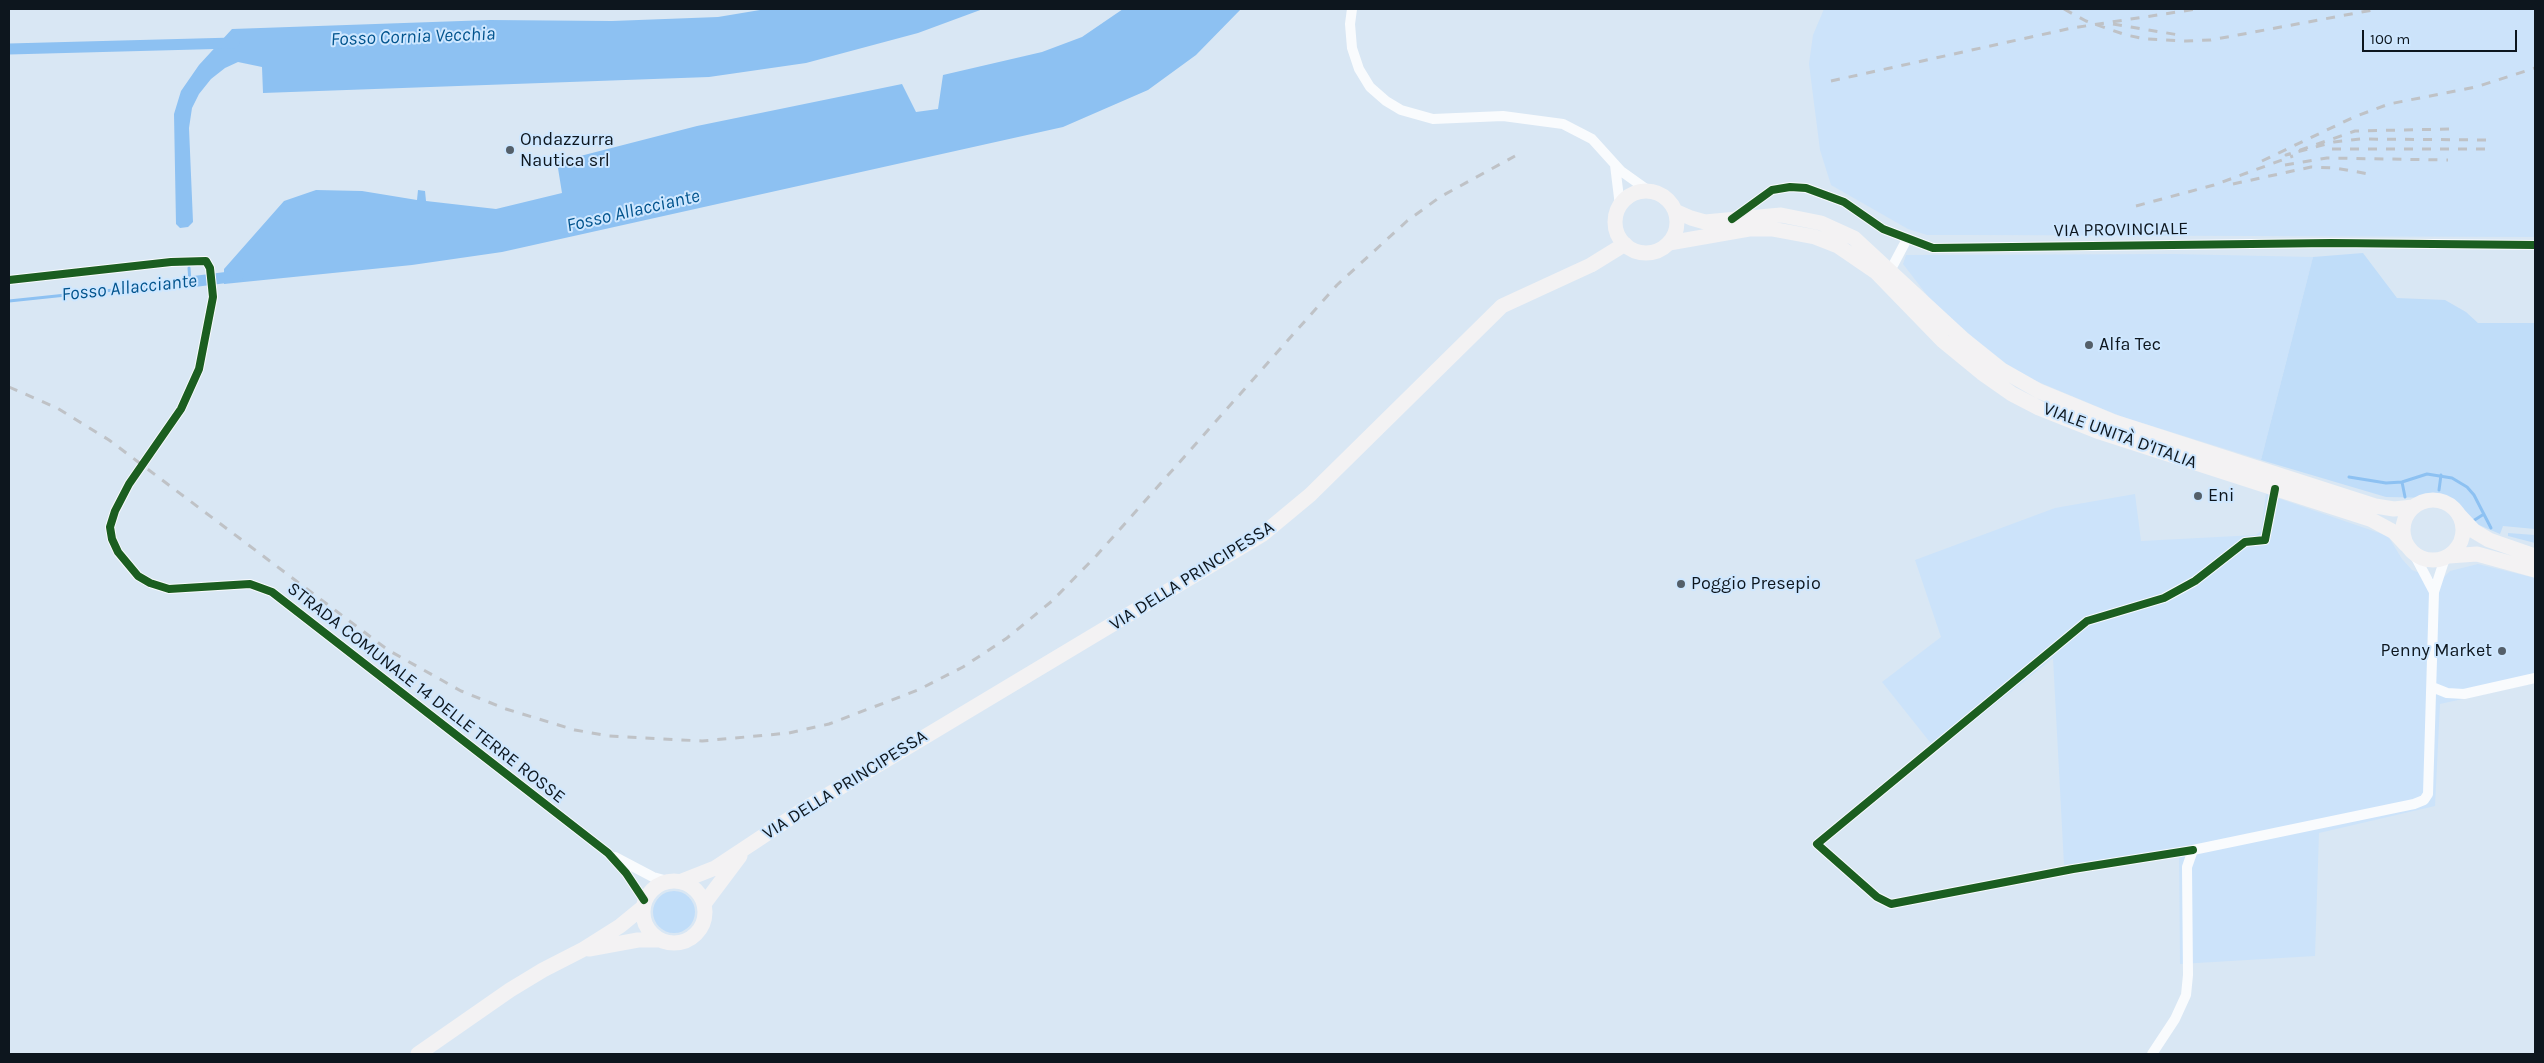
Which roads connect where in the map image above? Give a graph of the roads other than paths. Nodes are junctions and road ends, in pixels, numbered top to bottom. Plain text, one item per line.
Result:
1 (1352, 9) edge
2 (1615, 165) junction
3 (1649, 191) junction
4 (1620, 206) junction
5 (1675, 210) junction
6 (1732, 219) junction
7 (1907, 239) junction
8 (1668, 243) junction
9 (1625, 244) junction
10 (2535, 245) edge
11 (1890, 271) junction
12 (9, 280) edge
13 (2275, 489) junction
14 (2413, 507) junction
15 (2457, 513) junction
16 (2410, 550) junction
17 (2535, 556) edge
18 (2447, 557) junction
19 (2535, 570) edge
20 (2434, 592) junction
21 (2535, 678) edge
22 (2432, 688) junction
23 (747, 847) junction
24 (2193, 850) junction
25 (608, 853) junction
26 (675, 881) junction
27 (643, 904) junction
28 (704, 904) junction
29 (660, 940) junction
30 (582, 950) junction
31 (418, 1054) edge
32 (2152, 1054) edge

1 - 2 street
2 - 3 street
2 - 4 street
3 - 4 main road
3 - 5 main road
4 - 9 main road
5 - 6 main road, VIALE UNITÀ D'ITALIA
5 - 8 main road
6 - 7 street, VIA PROVINCIALE
6 - 11 main road, VIALE UNITÀ D'ITALIA
7 - 10 street, VIA PROVINCIALE
7 - 11 street
8 - 9 main road
8 - 13 main road, VIALE UNITÀ D'ITALIA
9 - 23 main road, VIA DELLA PRINCIPESSA
11 - 14 main road, VIALE UNITÀ D'ITALIA
12 - 25 street, STRADA COMUNALE 14 DELLE TERRE ROSSE
13 - 16 main road, VIALE UNITÀ D'ITALIA
13 - 24 street
14 - 15 main road, VIALE UNITÀ D'ITALIA
14 - 16 main road
15 - 17 main road, VIALE UNITÀ D'ITALIA
15 - 18 main road
16 - 18 main road
16 - 20 street
18 - 19 main road
18 - 20 street
20 - 22 street
21 - 22 street
22 - 24 street
23 - 26 main road, VIA DELLA PRINCIPESSA
23 - 28 main road, VIA DELLA PRINCIPESSA
24 - 32 street
25 - 26 street, STRADA COMUNALE 14 DELLE TERRE ROSSE
25 - 27 street, STRADA COMUNALE 14 DELLE TERRE ROSSE
26 - 27 main road, VIA DELLA PRINCIPESSA
26 - 28 main road
27 - 29 main road
27 - 30 main road, VIA DELLA PRINCIPESSA
28 - 29 main road, VIA DELLA PRINCIPESSA
29 - 30 main road, VIA DELLA PRINCIPESSA
30 - 31 main road, VIA DELLA PRINCIPESSA

